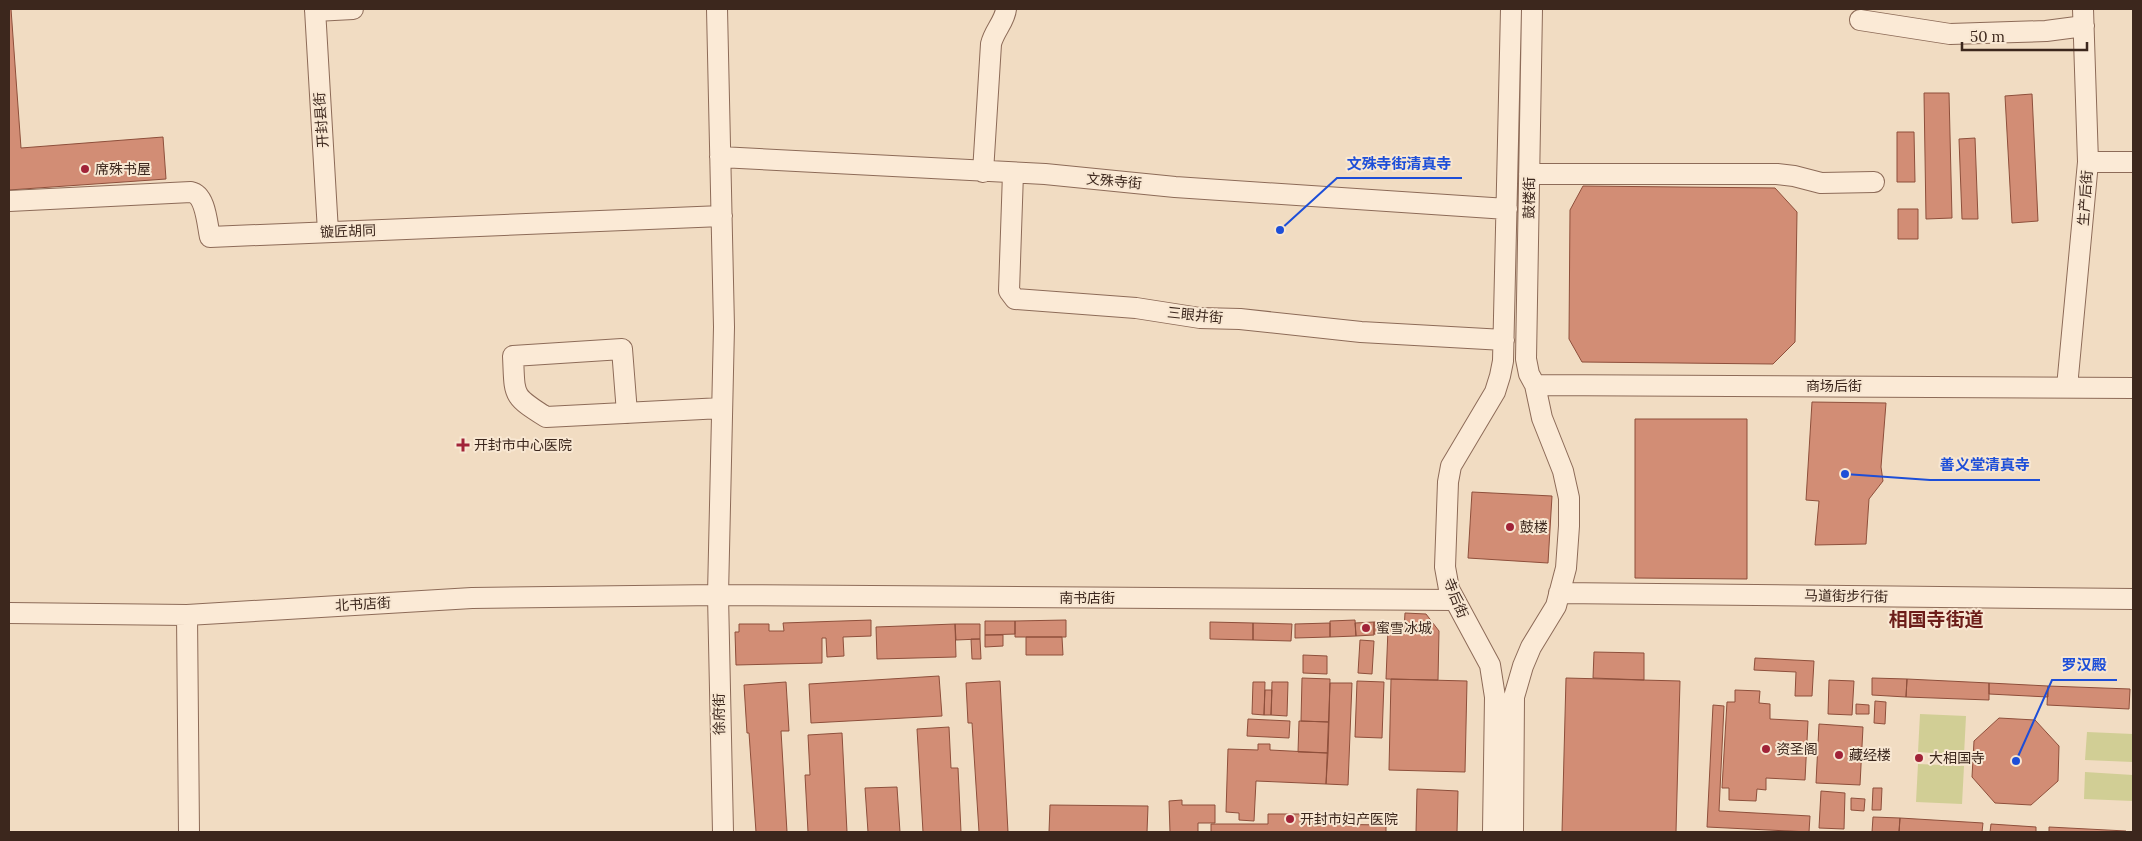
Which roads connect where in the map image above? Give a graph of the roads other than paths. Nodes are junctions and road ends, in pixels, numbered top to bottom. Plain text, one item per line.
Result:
1 (353, 9) edge
2 (717, 9) edge
3 (1006, 9) edge
4 (1511, 9) edge
5 (1532, 9) edge
6 (315, 10) edge
7 (2084, 17) edge
8 (1860, 20) dead end
9 (720, 157) junction
10 (2088, 162) junction
11 (2133, 162) edge
12 (983, 172) junction
13 (1013, 173) junction
14 (1529, 174) junction
15 (1874, 182) dead end
16 (9, 201) edge
17 (1507, 209) junction
18 (722, 216) junction
19 (328, 232) junction
20 (1504, 340) junction
21 (1535, 385) junction
22 (2067, 387) junction
23 (2133, 388) edge
24 (722, 408) junction
25 (626, 413) junction
26 (1559, 593) junction
27 (718, 595) junction
28 (2133, 599) edge
29 (1455, 600) junction
30 (9, 613) edge
31 (186, 615) junction
32 (189, 832) edge
33 (722, 832) edge
34 (1494, 832) edge
35 (1512, 832) edge

1 - 6 street
2 - 9 street, 徐府街
3 - 12 street
4 - 17 street, 鼓楼街
5 - 14 street, 鼓楼街
6 - 19 street, 开封县街
7 - 8 street
7 - 10 street, 生产后街
9 - 12 street, 文殊寺街
9 - 18 street, 徐府街
10 - 11 street
10 - 22 street, 生产后街
12 - 13 street, 文殊寺街
13 - 17 street, 文殊寺街
13 - 20 street, 三眼井街
14 - 15 street
14 - 21 street, 鼓楼街
16 - 19 street, 镟匠胡同
17 - 20 street, 鼓楼街
18 - 19 street, 镟匠胡同
18 - 24 street, 徐府街
20 - 29 street, 寺后街
21 - 22 street, 商场后街
21 - 26 street
22 - 23 street, 商场后街
24 - 25 street
24 - 27 street, 徐府街
25 - 25 street
26 - 28 street, 马道街步行街
26 - 35 street
27 - 29 street, 南书店街
27 - 31 street, 北书店街
27 - 33 street, 徐府街
29 - 34 street, 寺后街
30 - 31 street, 北书店街
31 - 32 street

